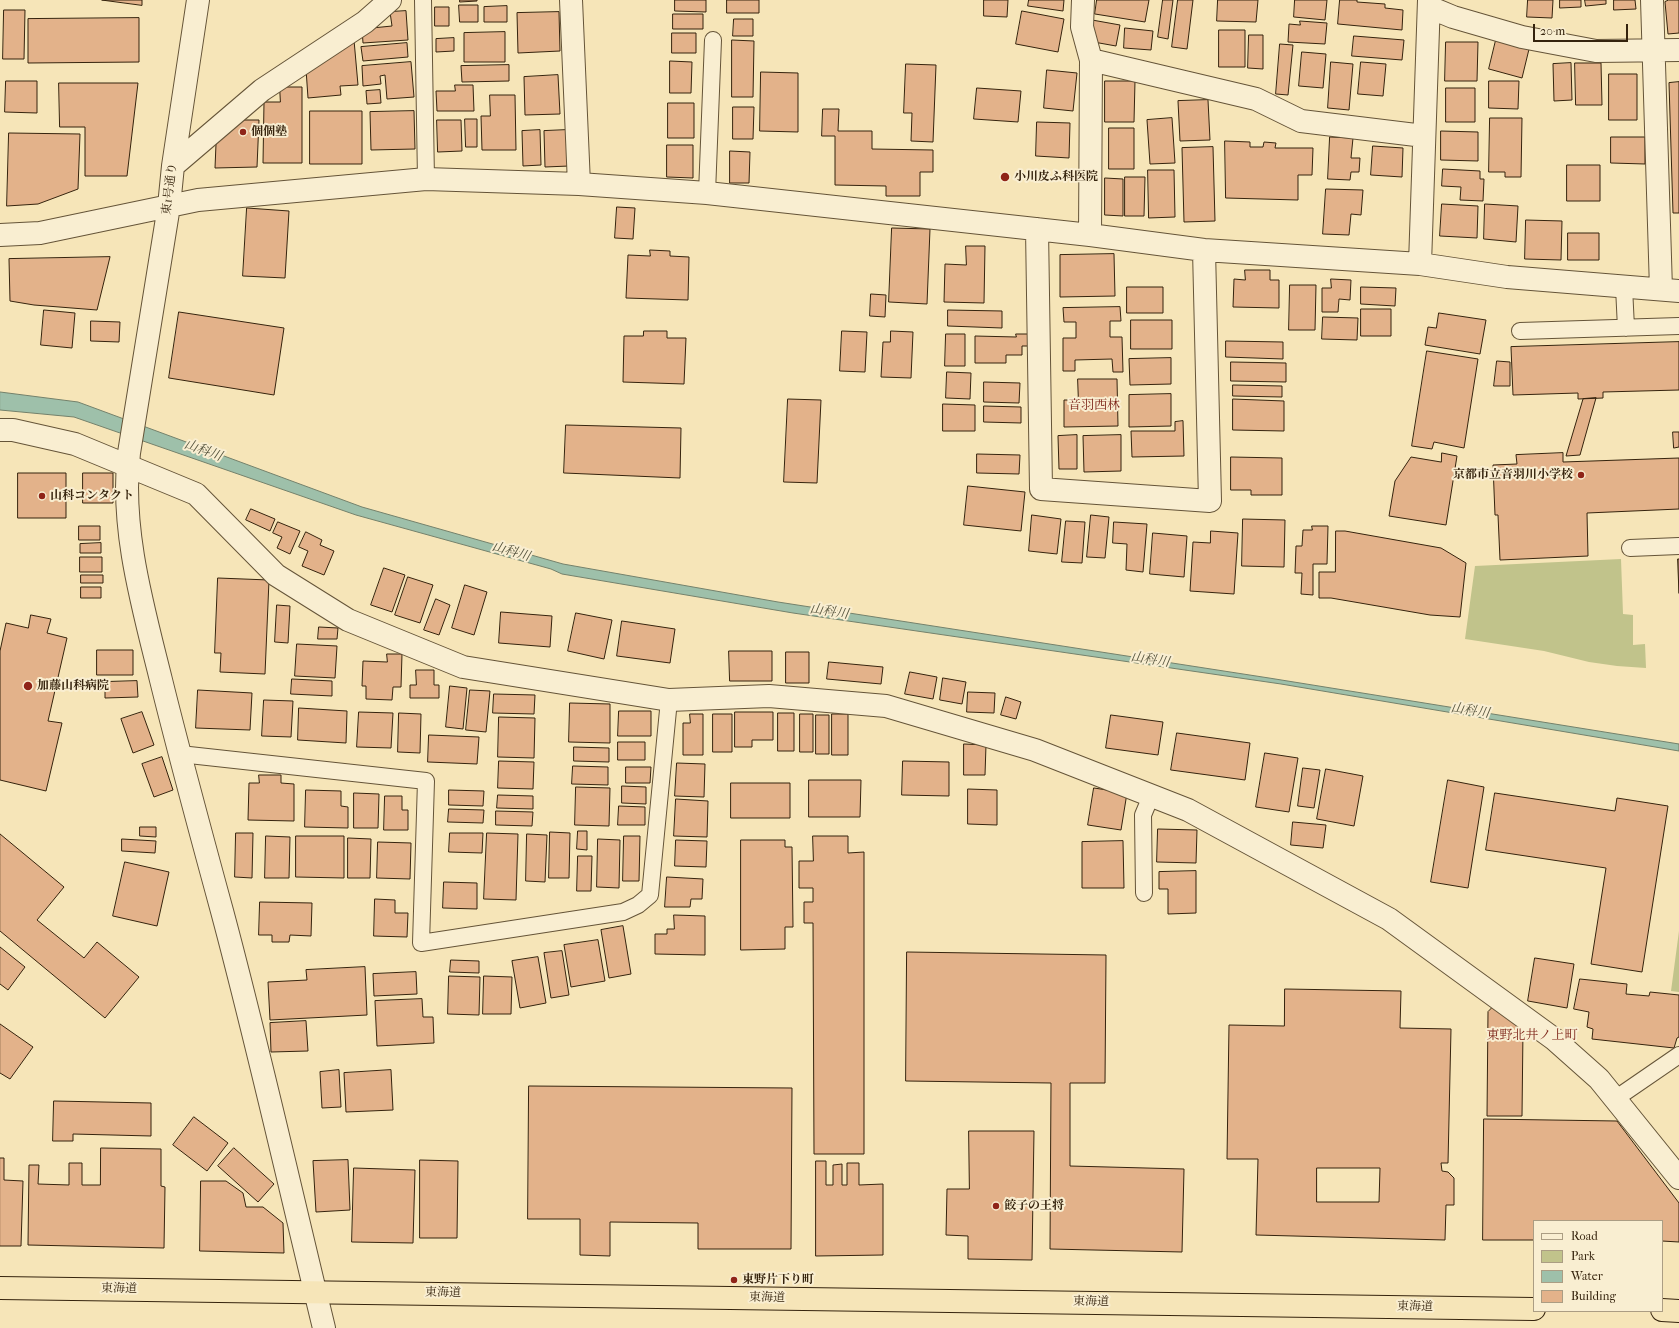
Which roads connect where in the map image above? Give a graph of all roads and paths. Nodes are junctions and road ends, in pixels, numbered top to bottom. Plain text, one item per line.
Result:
1 (198, 0) edge
2 (390, 0) edge
3 (423, 0) edge
4 (571, 0) edge
5 (1083, 0) edge
6 (1652, 0) edge
7 (1429, 4) edge
8 (713, 40) dead end
9 (1655, 50) junction
10 (1679, 50) edge
11 (1091, 60) junction
12 (1424, 136) junction
13 (173, 166) junction
14 (426, 178) junction
15 (579, 184) junction
16 (707, 193) junction
17 (169, 206) junction
18 (1037, 229) junction
19 (0, 235) edge
20 (1090, 235) junction
21 (1204, 250) junction
22 (1420, 264) junction
23 (1624, 287) junction
24 (1670, 290) edge
25 (1679, 326) edge
26 (1626, 328) junction
27 (1520, 331) dead end
28 (0, 430) edge
29 (129, 460) junction
30 (1679, 546) edge
31 (1630, 548) dead end
32 (669, 700) junction
33 (180, 754) junction
34 (1151, 796) junction
35 (1144, 893) dead end
36 (1679, 1055) edge
37 (1615, 1099) junction
38 (1679, 1178) edge
39 (0, 1288) edge
40 (315, 1291) junction
41 (1533, 1309) edge
42 (1663, 1310) edge
43 (1679, 1311) edge
44 (324, 1328) edge

1 - 13 street, 東1号通り
2 - 13 street
3 - 14 lane
4 - 15 street
5 - 11 street
6 - 9 street
7 - 9 street
7 - 12 street
8 - 16 lane
9 - 10 street
9 - 24 street
11 - 12 street
11 - 20 street
12 - 22 street
13 - 17 street, 東1号通り
14 - 15 street
14 - 17 street
15 - 16 street
16 - 18 street
17 - 19 street
17 - 29 street, 東1号通り
18 - 20 street
18 - 21 street
20 - 21 street
21 - 22 street
22 - 23 street
23 - 24 street
23 - 26 lane
25 - 26 lane
26 - 27 lane
28 - 29 street
29 - 32 street
29 - 33 street, 東1号通り
30 - 31 lane
32 - 33 lane
32 - 34 street
33 - 40 street, 東1号通り
34 - 35 lane
34 - 37 street
36 - 37 lane
37 - 38 street
39 - 40 highway, 東海道
40 - 41 highway, 東海道
40 - 44 street, 東1号通り
42 - 43 highway

